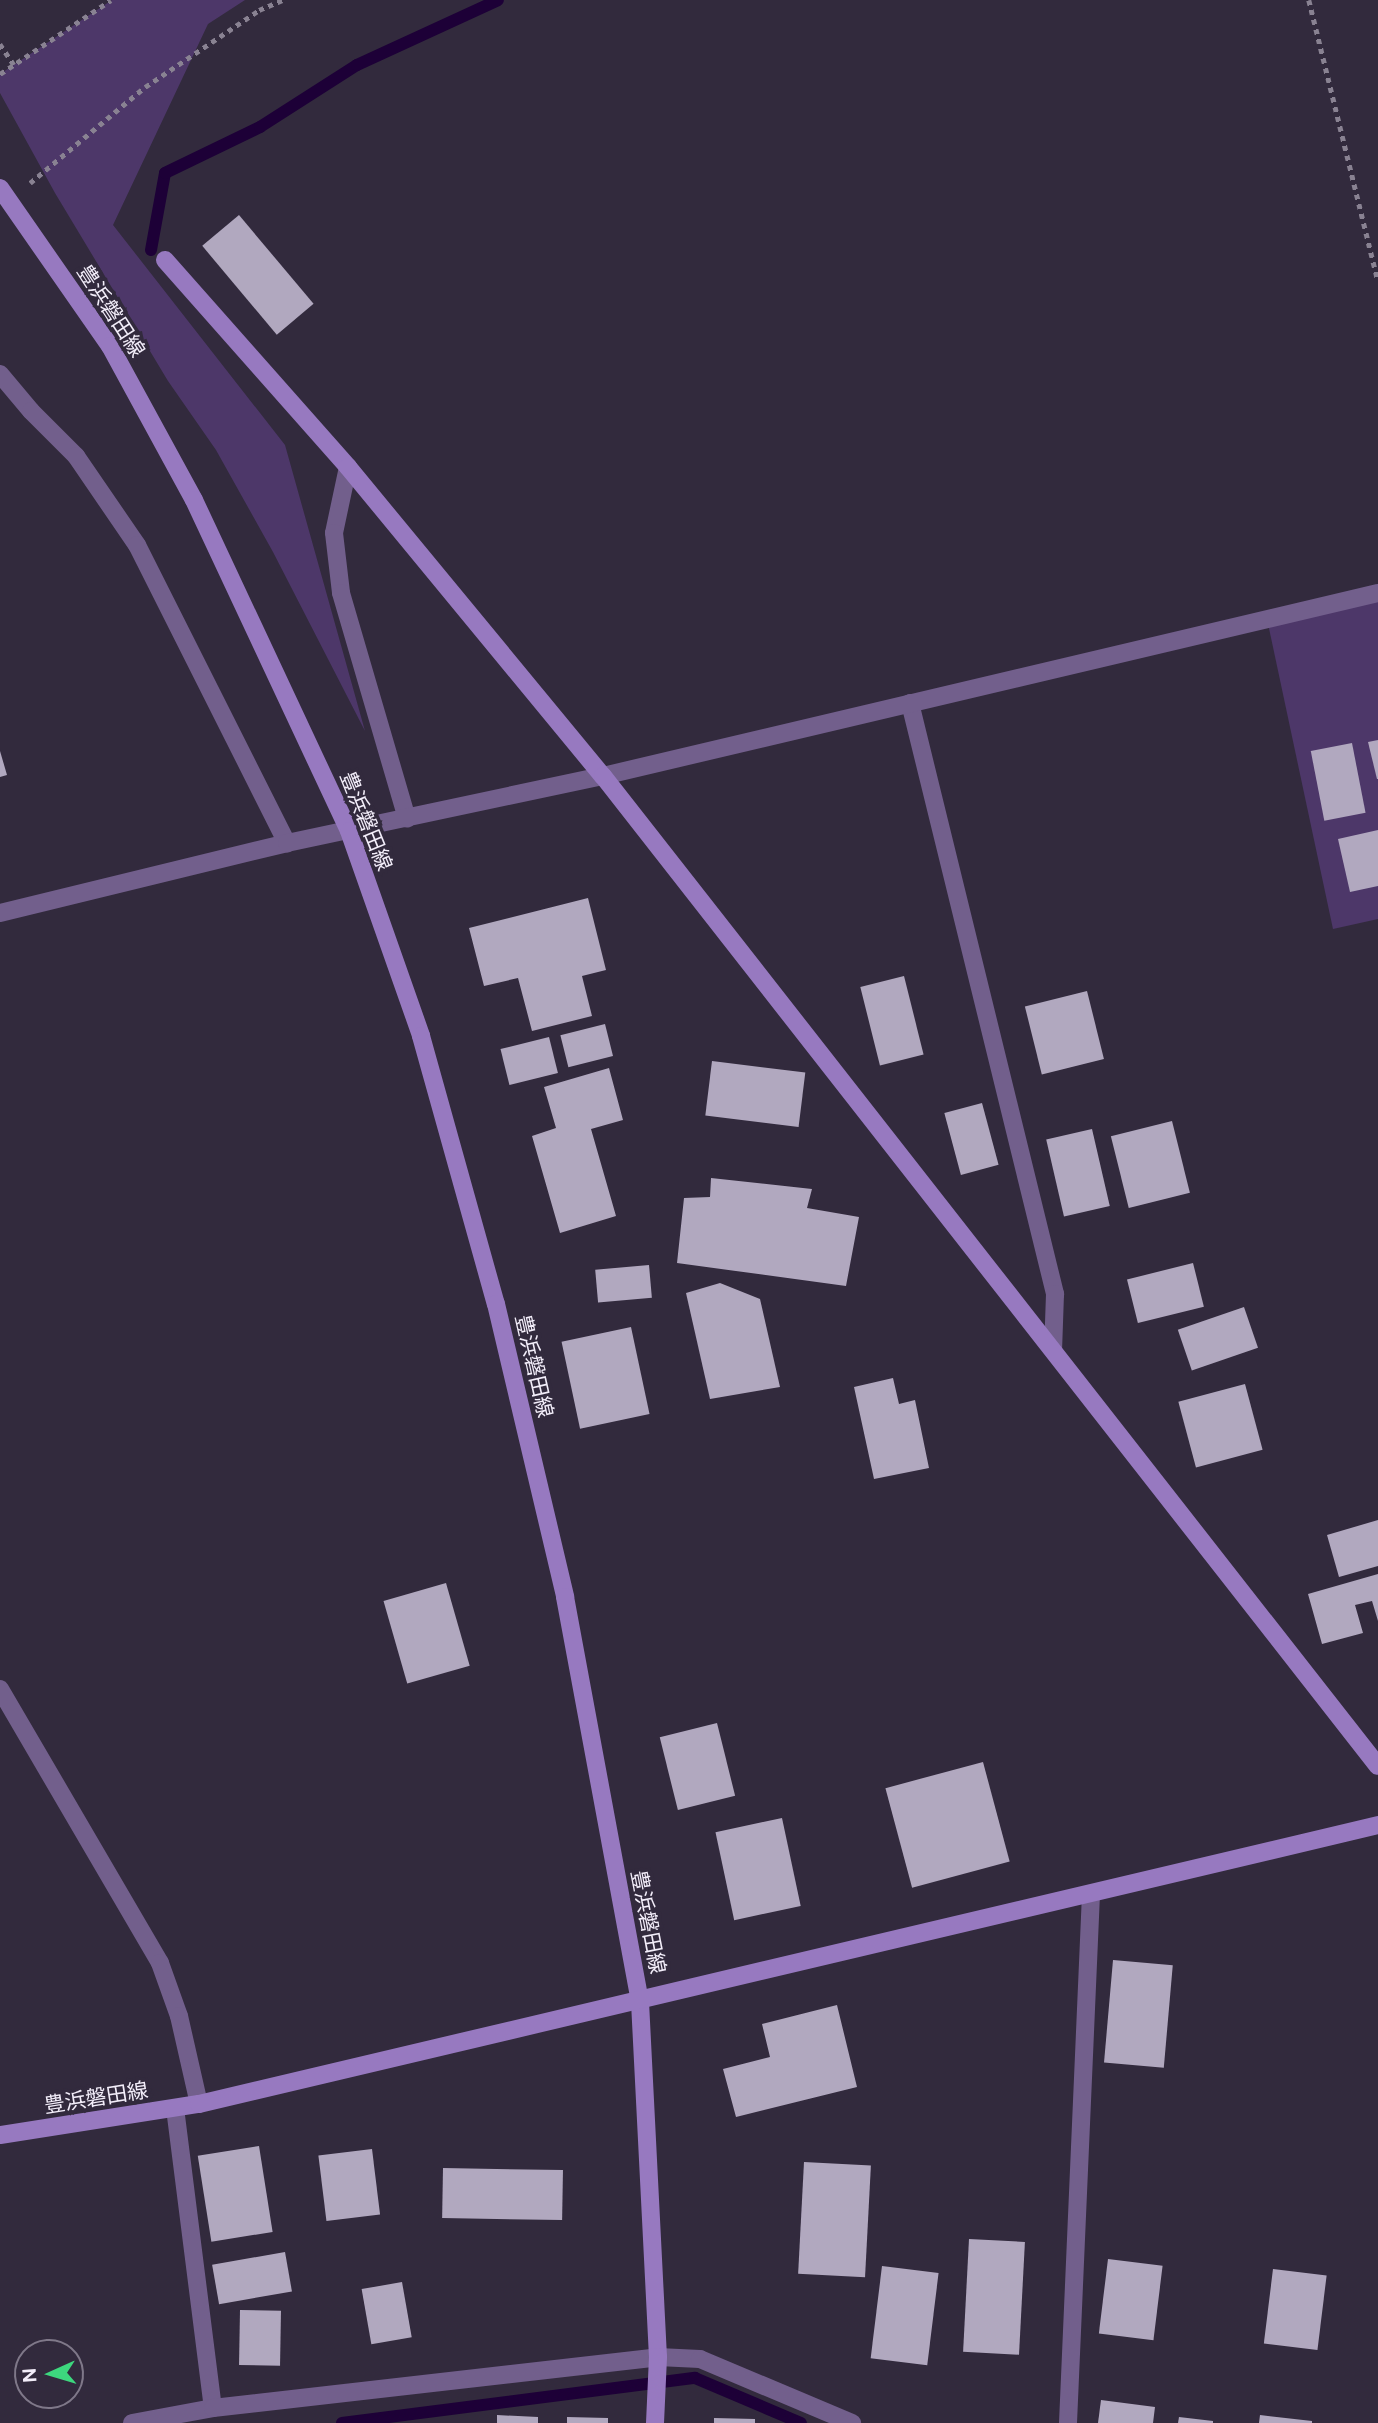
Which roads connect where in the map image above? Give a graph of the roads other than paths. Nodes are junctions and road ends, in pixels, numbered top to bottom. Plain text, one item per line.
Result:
1 (3, 198) edge
2 (165, 260) dead end
3 (0, 374) edge
4 (348, 467) junction
5 (1378, 593) edge
6 (910, 703) junction
7 (603, 776) junction
8 (407, 819) junction
9 (349, 831) junction
10 (287, 843) junction
11 (0, 913) edge
12 (1052, 1350) junction
13 (0, 1689) edge
14 (1378, 1766) edge
15 (1378, 1825) edge
16 (1091, 1894) junction
17 (640, 2002) junction
18 (199, 2104) junction
19 (175, 2108) junction
20 (0, 2135) edge
21 (657, 2357) junction
22 (213, 2408) junction
23 (132, 2423) edge
24 (656, 2423) edge
25 (852, 2423) edge
26 (1068, 2423) edge

1 - 9 street, 豊浜磐田線
2 - 4 street
3 - 10 street
4 - 7 street
4 - 8 street
5 - 6 street
6 - 7 street
6 - 12 street
7 - 8 street
7 - 12 street
8 - 9 street
9 - 10 street
9 - 17 street, 豊浜磐田線
10 - 11 street
12 - 14 street
13 - 18 street
15 - 16 street
16 - 17 street
16 - 26 street
17 - 18 street, 豊浜磐田線
17 - 21 street
18 - 19 street, 豊浜磐田線
19 - 20 street, 豊浜磐田線
19 - 22 street
21 - 22 street
21 - 24 street
21 - 25 street
22 - 23 street

